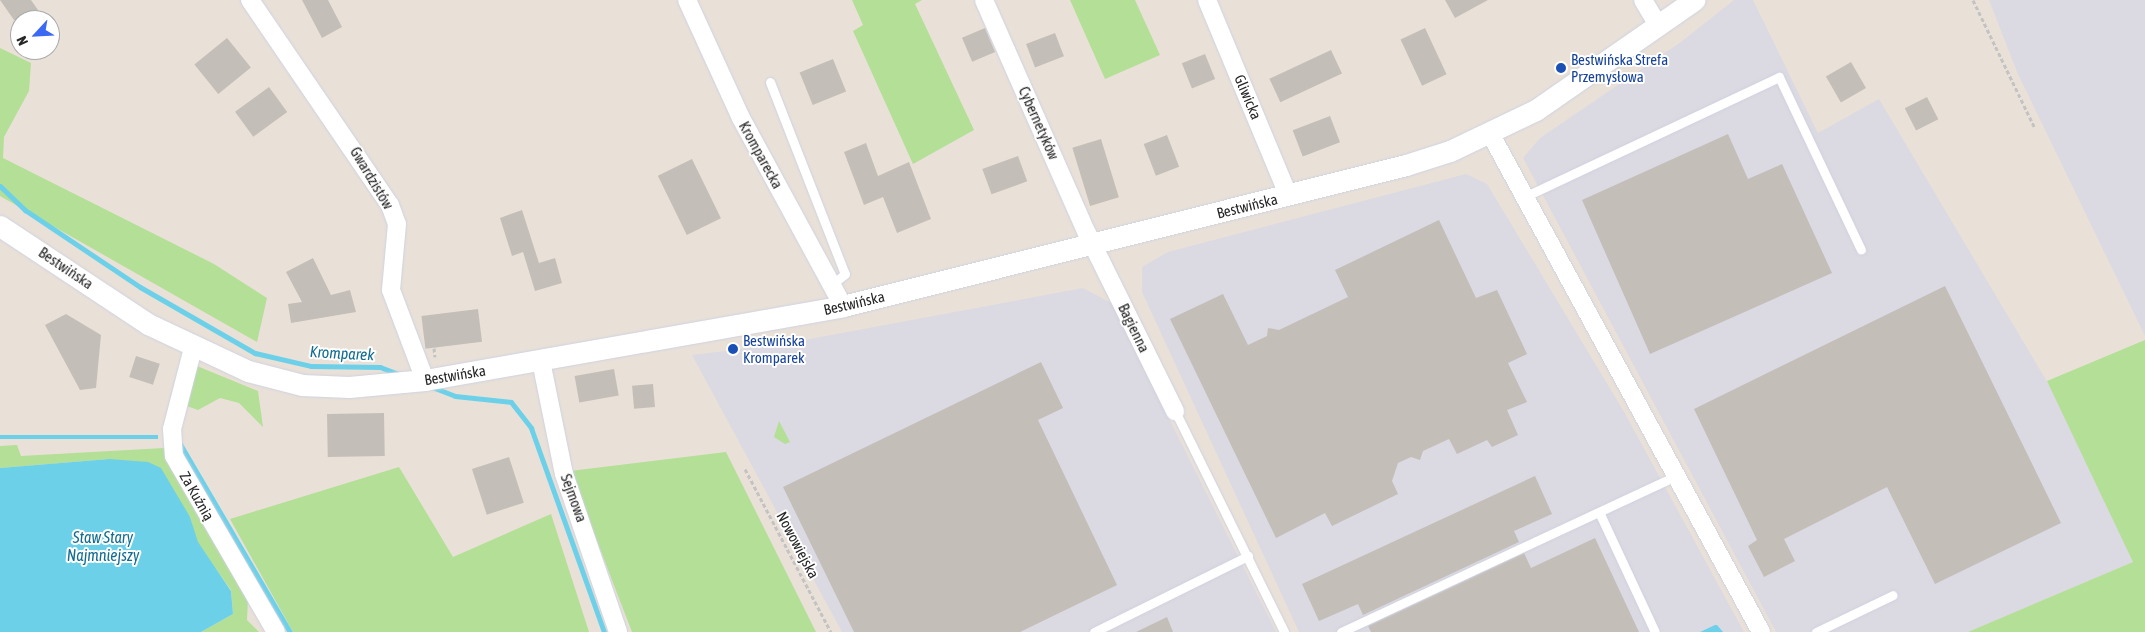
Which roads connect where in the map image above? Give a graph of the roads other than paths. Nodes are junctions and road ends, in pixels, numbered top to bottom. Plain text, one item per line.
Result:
1 (250, 0) edge
2 (687, 0) edge
3 (984, 0) edge
4 (1207, 0) edge
5 (1643, 0) edge
6 (1694, 0) edge
7 (1659, 27) junction
8 (770, 82) dead end
9 (1490, 133) junction
10 (1288, 195) junction
11 (1522, 198) junction
12 (0, 226) edge
13 (1094, 245) junction
14 (1861, 250) dead end
15 (831, 285) junction
16 (843, 306) junction
17 (193, 348) junction
18 (542, 361) junction
19 (425, 380) junction
20 (1175, 411) joint
21 (1676, 476) junction
22 (1599, 512) junction
23 (1248, 556) junction
24 (1893, 595) dead end
25 (276, 632) edge
26 (618, 632) edge
27 (1094, 632) edge
28 (1284, 632) edge
29 (1341, 632) edge
30 (1654, 632) edge
31 (1761, 632) edge
32 (1816, 632) edge

1 - 19 street, Gwardzistów
2 - 15 street, Kromparecka
3 - 13 street, Cybernetyków
4 - 10 street, Gliwicka
5 - 7 street
6 - 7 street, Bestwińska
7 - 9 street, Bestwińska
8 - 15 lane
9 - 10 street, Bestwińska
9 - 11 street
10 - 13 street, Bestwińska
11 - 14 lane
11 - 21 street
12 - 17 street, Bestwińska
13 - 16 street, Bestwińska
13 - 20 street, Bagienna
15 - 16 street, Kromparecka
16 - 18 street, Bestwińska
17 - 19 street, Bestwińska
17 - 25 street, Za Kuźnią
18 - 19 street, Bestwińska
18 - 26 street, Sejmowa
20 - 23 lane
21 - 22 lane
21 - 31 street
22 - 29 lane
22 - 30 lane
23 - 27 lane
23 - 28 lane
24 - 32 lane

